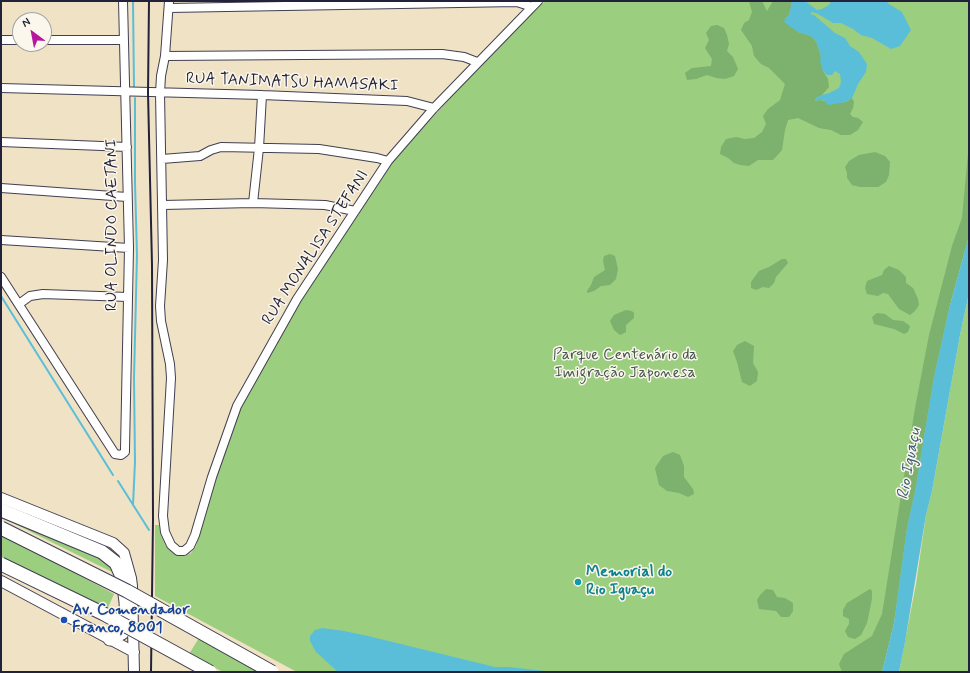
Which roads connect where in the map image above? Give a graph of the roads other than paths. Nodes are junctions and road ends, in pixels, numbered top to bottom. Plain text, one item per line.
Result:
1 (123, 1) edge
2 (169, 4) edge
3 (535, 4) edge
4 (1, 40) edge
5 (12, 40) edge
6 (52, 40) edge
7 (123, 40) junction
8 (166, 56) junction
9 (477, 62) junction
10 (1, 88) edge
11 (125, 92) junction
12 (160, 93) junction
13 (262, 95) junction
14 (434, 108) junction
15 (1, 142) edge
16 (127, 147) junction
17 (259, 148) junction
18 (162, 160) junction
19 (388, 161) junction
20 (1, 188) edge
21 (127, 197) junction
22 (253, 203) junction
23 (162, 205) junction
24 (355, 211) junction
25 (1, 240) edge
26 (129, 248) junction
27 (1, 277) edge
28 (128, 297) junction
29 (18, 304) junction
30 (1, 498) edge
31 (1, 510) edge
32 (1, 528) edge
33 (1, 564) edge
34 (1, 581) edge
35 (134, 640) junction
36 (115, 642) junction
37 (134, 652) junction
38 (134, 672) edge
39 (210, 672) edge
40 (272, 672) edge

1 - 7 street, RUA OLINDO CAETANI
2 - 3 street
2 - 8 street
3 - 9 street, RUA MONALISA STEFANI
4 - 5 street
6 - 7 street
7 - 11 street, RUA OLINDO CAETANI
8 - 9 street
8 - 12 street
9 - 14 street, RUA MONALISA STEFANI
10 - 11 street, RUA TANIMATSU HAMASAKI
11 - 12 street, RUA TANIMATSU HAMASAKI
11 - 16 street, RUA OLINDO CAETANI
12 - 13 street, RUA TANIMATSU HAMASAKI
12 - 18 street
13 - 14 street, RUA TANIMATSU HAMASAKI
13 - 17 street
14 - 19 street, RUA MONALISA STEFANI
15 - 16 street
16 - 21 street, RUA OLINDO CAETANI
17 - 18 street
17 - 19 street
17 - 22 street
18 - 23 street
19 - 24 street, RUA MONALISA STEFANI
20 - 21 street
21 - 26 street, RUA OLINDO CAETANI
22 - 23 street
22 - 24 street
23 - 24 street, RUA MONALISA STEFANI
25 - 26 street
26 - 28 street, RUA OLINDO CAETANI
27 - 29 street
28 - 29 street
28 - 29 street, RUA OLINDO CAETANI
30 - 35 street
31 - 36 highway
32 - 40 highway, bridge
33 - 39 highway, bridge
34 - 36 street
35 - 36 street
35 - 37 street
36 - 37 street
37 - 38 street

